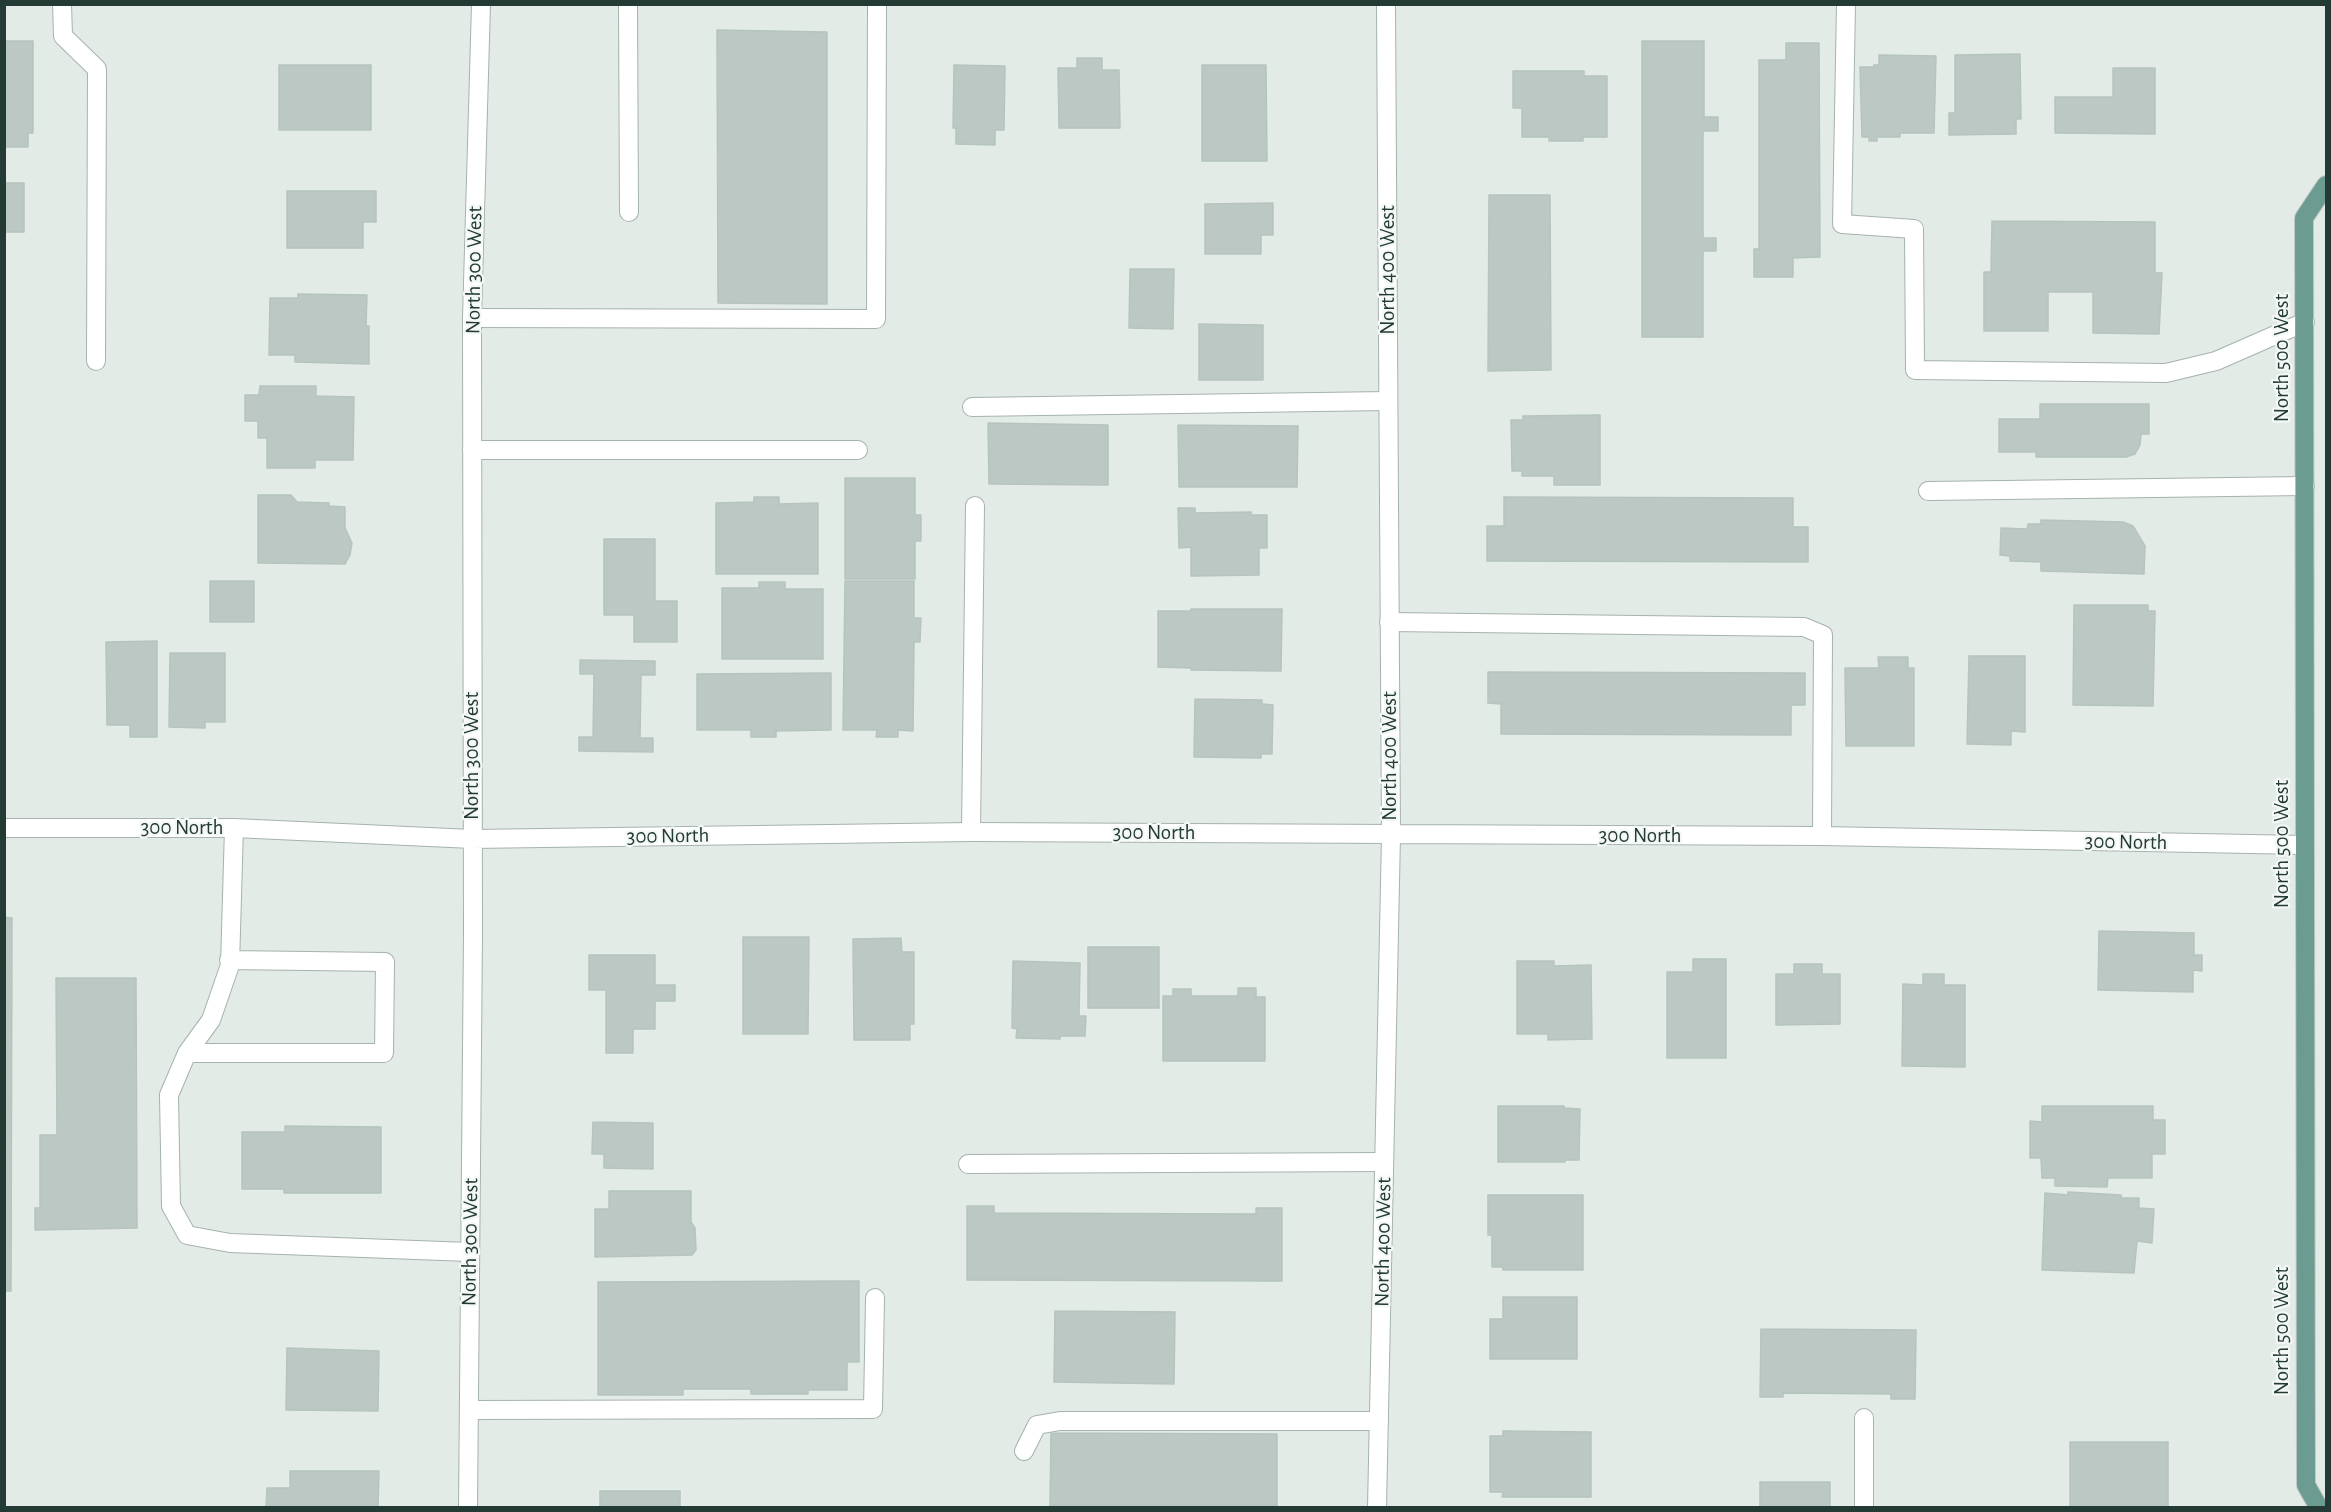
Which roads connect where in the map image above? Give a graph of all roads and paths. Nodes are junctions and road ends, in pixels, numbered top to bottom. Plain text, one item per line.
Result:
1 (62, 4) edge
2 (481, 4) edge
3 (628, 4) edge
4 (877, 4) edge
5 (1386, 4) edge
6 (1846, 4) edge
7 (2326, 185) edge
8 (629, 212) dead end
9 (472, 318) junction
10 (2305, 322) junction
11 (96, 361) dead end
12 (1388, 402) junction
13 (972, 407) dead end
14 (472, 450) junction
15 (858, 450) dead end
16 (2305, 486) junction
17 (1928, 491) dead end
18 (975, 506) dead end
19 (1389, 622) junction
20 (4, 828) edge
21 (234, 828) junction
22 (971, 832) junction
23 (1390, 835) junction
24 (1822, 836) junction
25 (472, 839) junction
26 (2304, 845) junction
27 (229, 960) junction
28 (187, 1053) junction
29 (1384, 1162) junction
30 (968, 1164) dead end
31 (469, 1252) junction
32 (875, 1298) dead end
33 (469, 1410) junction
34 (1864, 1419) dead end
35 (1379, 1420) junction
36 (1024, 1451) dead end
37 (468, 1508) edge
38 (1377, 1508) edge
39 (1864, 1508) edge
40 (2319, 1508) edge

1 - 11 street
2 - 9 street, North 300 West
3 - 8 street
4 - 9 street
5 - 12 street, North 400 West
6 - 10 street
7 - 10 main road, North 500 West
9 - 14 street, North 300 West
10 - 16 main road, North 500 West
12 - 13 street
12 - 19 street, North 400 West
14 - 15 street
14 - 25 street, North 300 West
16 - 17 street
16 - 26 main road, North 500 West
18 - 22 street
19 - 23 street, North 400 West
19 - 24 street
20 - 21 street, 300 North
21 - 25 street, 300 North
21 - 27 street
22 - 23 street, 300 North
22 - 25 street, 300 North
23 - 24 street, 300 North
23 - 29 street, North 400 West
24 - 26 street, 300 North
25 - 31 street, North 300 West
26 - 40 main road, North 500 West
27 - 28 street
27 - 28 street
28 - 31 street
29 - 30 street
29 - 35 street, North 400 West
31 - 33 street, North 300 West
32 - 33 street
33 - 37 street, North 300 West
34 - 39 street
35 - 36 street
35 - 38 street, North 400 West

